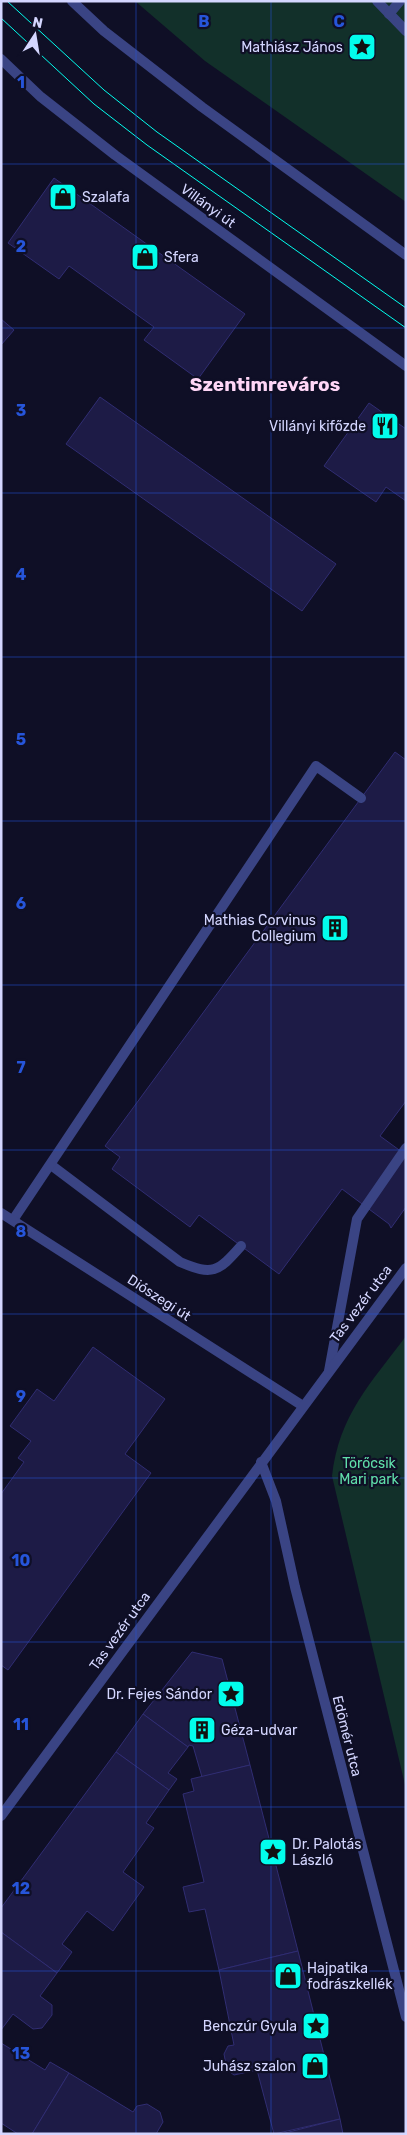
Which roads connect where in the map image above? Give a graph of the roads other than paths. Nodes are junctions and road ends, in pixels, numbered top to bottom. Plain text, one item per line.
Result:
1 (72, 1) edge
2 (377, 1) edge
3 (400, 1) edge
4 (389, 14) junction
5 (406, 31) edge
6 (1, 59) edge
7 (406, 255) edge
8 (406, 366) edge
9 (361, 798) dead end
10 (406, 1148) edge
11 (51, 1165) junction
12 (1, 1213) edge
13 (13, 1220) junction
14 (241, 1246) dead end
15 (406, 1268) edge
16 (329, 1371) junction
17 (303, 1406) junction
18 (261, 1462) junction
19 (1, 1816) edge
20 (406, 2017) edge

1 - 7 street
2 - 4 street
3 - 4 street
4 - 5 street
6 - 8 street, Villányi út
9 - 11 street
10 - 16 street
11 - 13 street
11 - 14 street
12 - 13 street, Diószegi út
13 - 17 street, Diószegi út
15 - 16 street, Tas vezér utca
16 - 17 street, Tas vezér utca
17 - 18 street, Tas vezér utca
18 - 19 street, Tas vezér utca
18 - 20 street, Edömér utca

